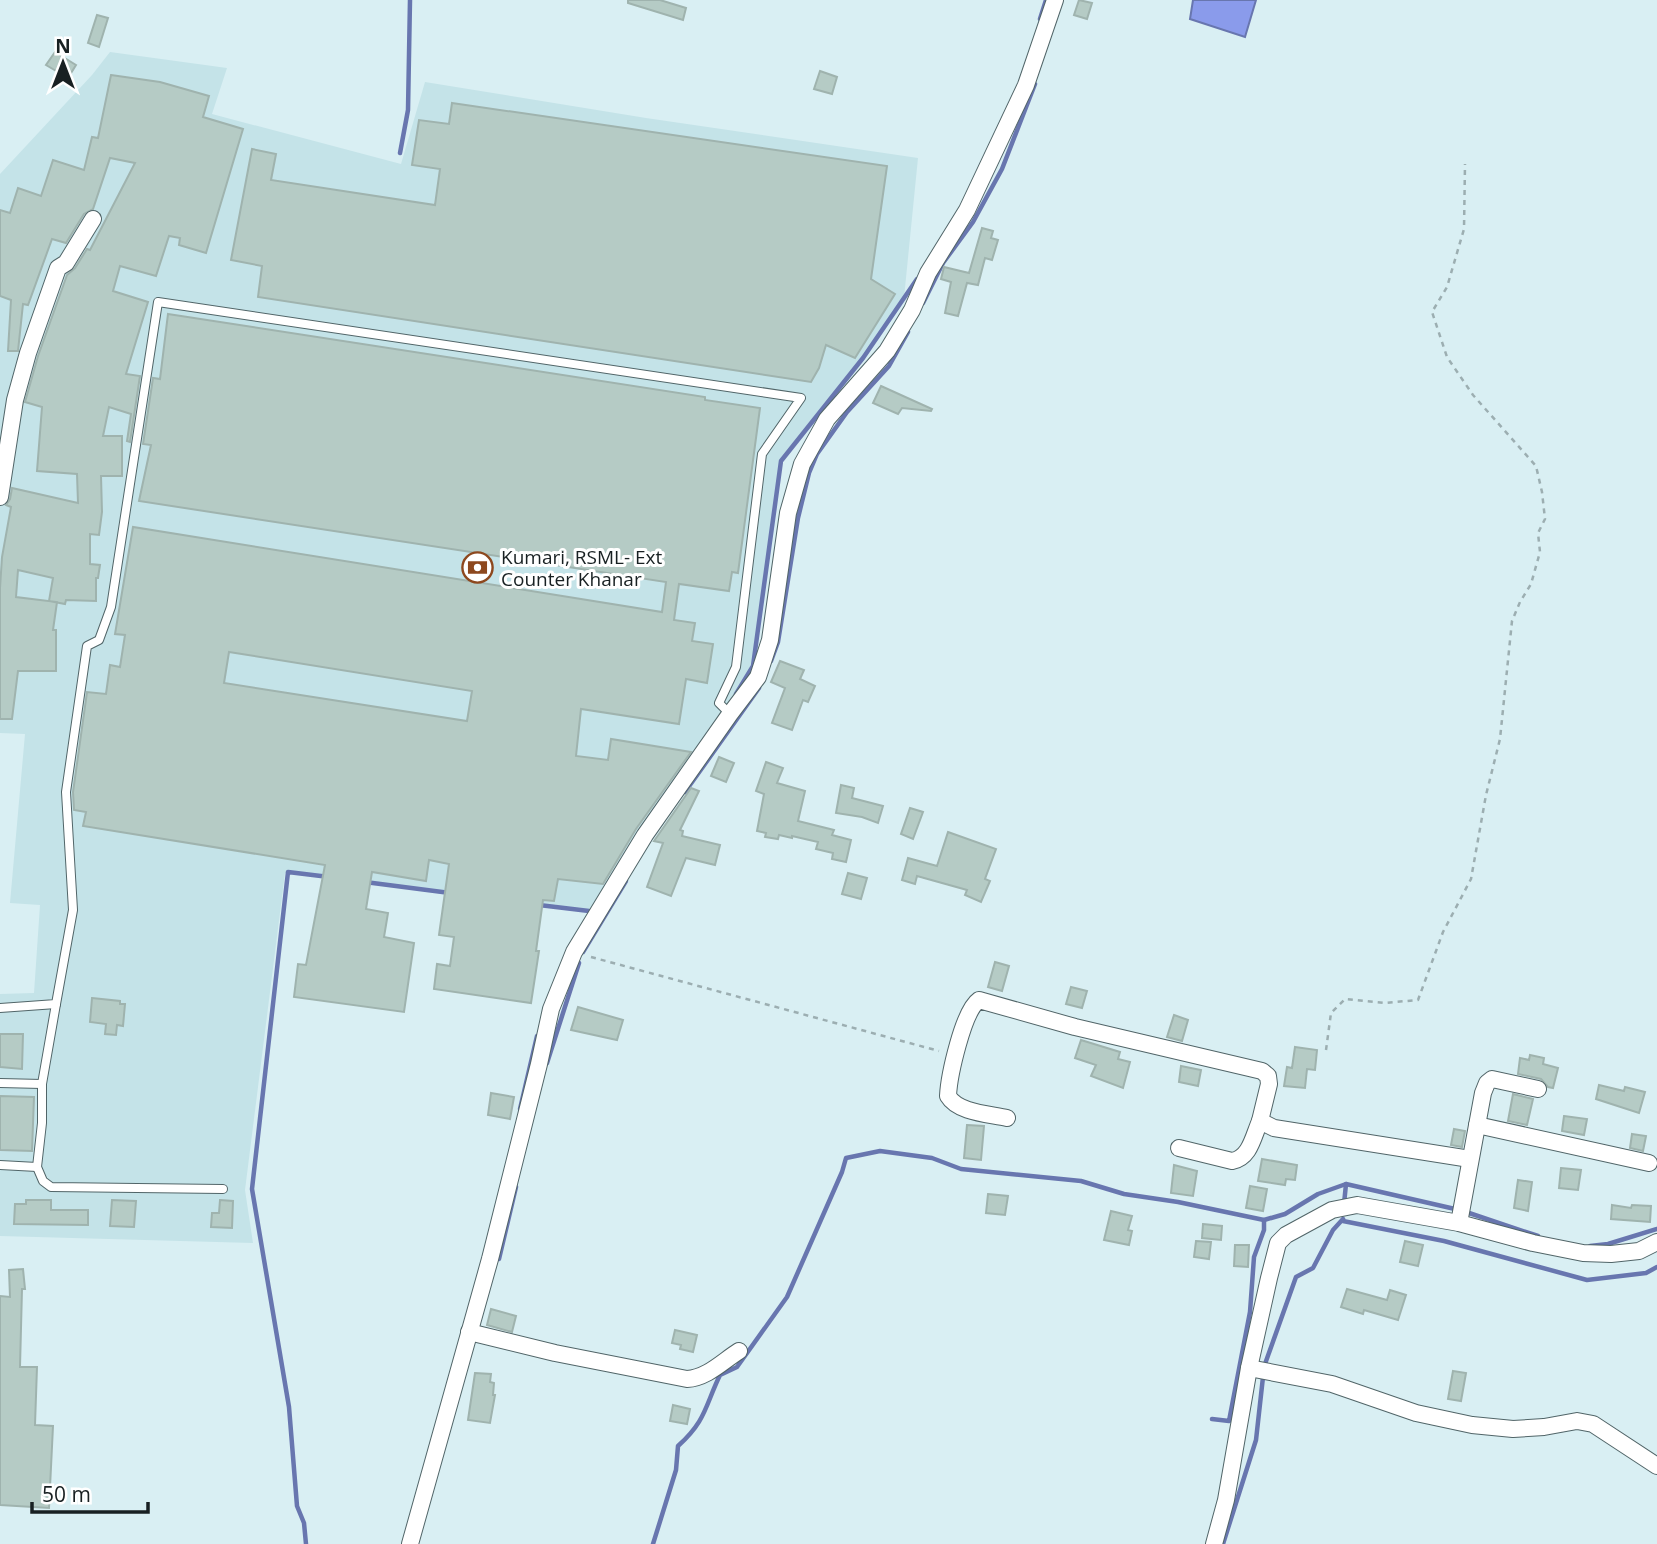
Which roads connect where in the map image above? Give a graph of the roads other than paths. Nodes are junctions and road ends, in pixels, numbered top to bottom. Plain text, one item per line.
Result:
1 (1055, 0) edge
2 (93, 219) dead end
3 (0, 497) edge
4 (725, 708) junction
5 (56, 1004) junction
6 (0, 1009) edge
7 (0, 1083) edge
8 (42, 1084) junction
9 (1538, 1089) dead end
10 (1007, 1118) dead end
11 (1259, 1121) junction
12 (1476, 1125) junction
13 (1179, 1148) dead end
14 (1470, 1159) junction
15 (1649, 1163) dead end
16 (0, 1165) edge
17 (37, 1167) junction
18 (223, 1189) dead end
19 (1459, 1223) junction
20 (1657, 1242) edge
21 (469, 1332) junction
22 (739, 1351) dead end
23 (1249, 1368) junction
24 (1657, 1465) edge
25 (410, 1544) edge
26 (1214, 1544) edge

1 - 4 street
2 - 3 street
4 - 5 lane
4 - 21 street
5 - 6 lane
5 - 8 lane
7 - 8 lane
8 - 17 lane
9 - 12 street
10 - 11 street
11 - 13 street
11 - 14 street
12 - 14 street
12 - 15 street
14 - 19 street
16 - 17 lane
17 - 18 lane
19 - 20 street
19 - 23 street
21 - 22 street
21 - 25 street
23 - 24 street
23 - 26 street

